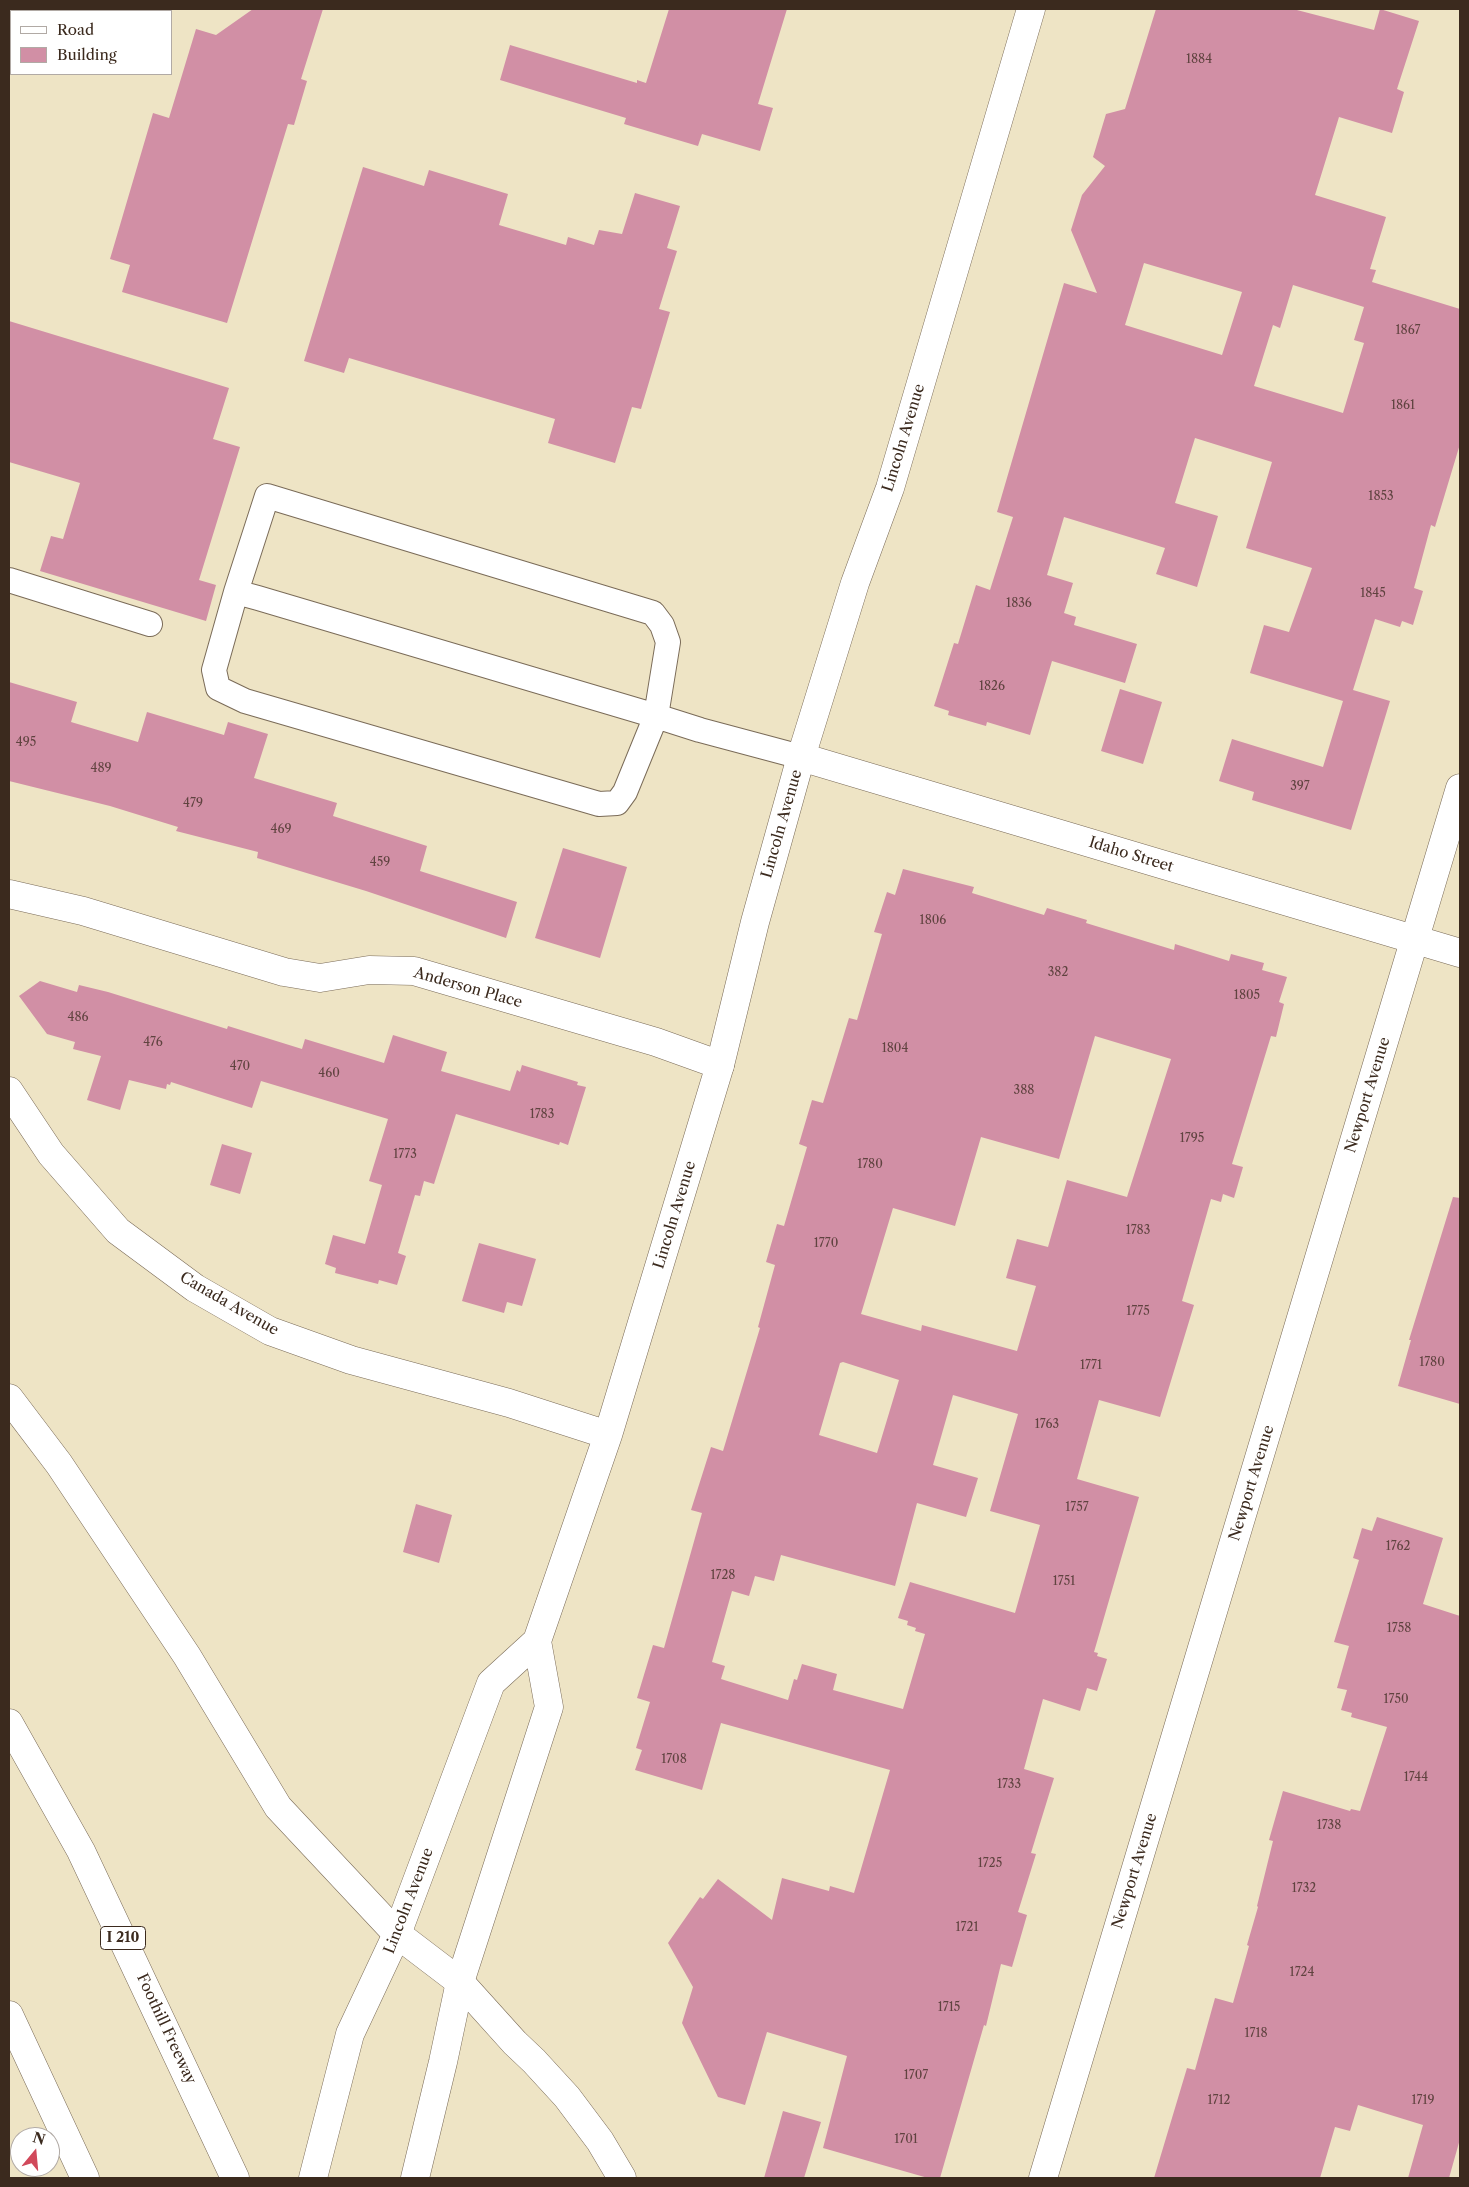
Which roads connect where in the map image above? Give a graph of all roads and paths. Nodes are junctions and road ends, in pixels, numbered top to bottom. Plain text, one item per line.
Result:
1 (1031, 9) edge
2 (9, 580) edge
3 (236, 592) junction
4 (150, 624) dead end
5 (656, 716) junction
6 (801, 757) junction
7 (1460, 788) edge
8 (9, 894) edge
9 (1414, 939) junction
10 (1460, 953) edge
11 (720, 1065) junction
12 (9, 1091) edge
13 (9, 1398) edge
14 (608, 1435) junction
15 (537, 1641) junction
16 (9, 1723) edge
17 (397, 1934) junction
18 (460, 1982) junction
19 (9, 2015) edge
20 (231, 2168) edge
21 (85, 2178) edge
22 (312, 2178) edge
23 (415, 2178) edge
24 (622, 2178) edge
25 (1043, 2178) edge

1 - 6 main road, Lincoln Avenue
2 - 4 lane
3 - 5 lane
3 - 5 lane
3 - 5 lane
5 - 6 lane
6 - 9 main road, Idaho Street
6 - 11 main road, Lincoln Avenue
7 - 9 main road, Newport Avenue
8 - 11 main road, Anderson Place
9 - 10 main road, Idaho Street
9 - 25 main road, Newport Avenue
11 - 14 main road, Lincoln Avenue
12 - 14 main road, Canada Avenue
13 - 17 main road
14 - 15 main road, Lincoln Avenue
15 - 17 main road, Lincoln Avenue
15 - 18 main road, Lincoln Avenue
16 - 20 main road, Foothill Freeway / I 210
17 - 18 main road
17 - 22 main road, Lincoln Avenue
18 - 23 main road, Lincoln Avenue
18 - 24 main road
19 - 21 main road

